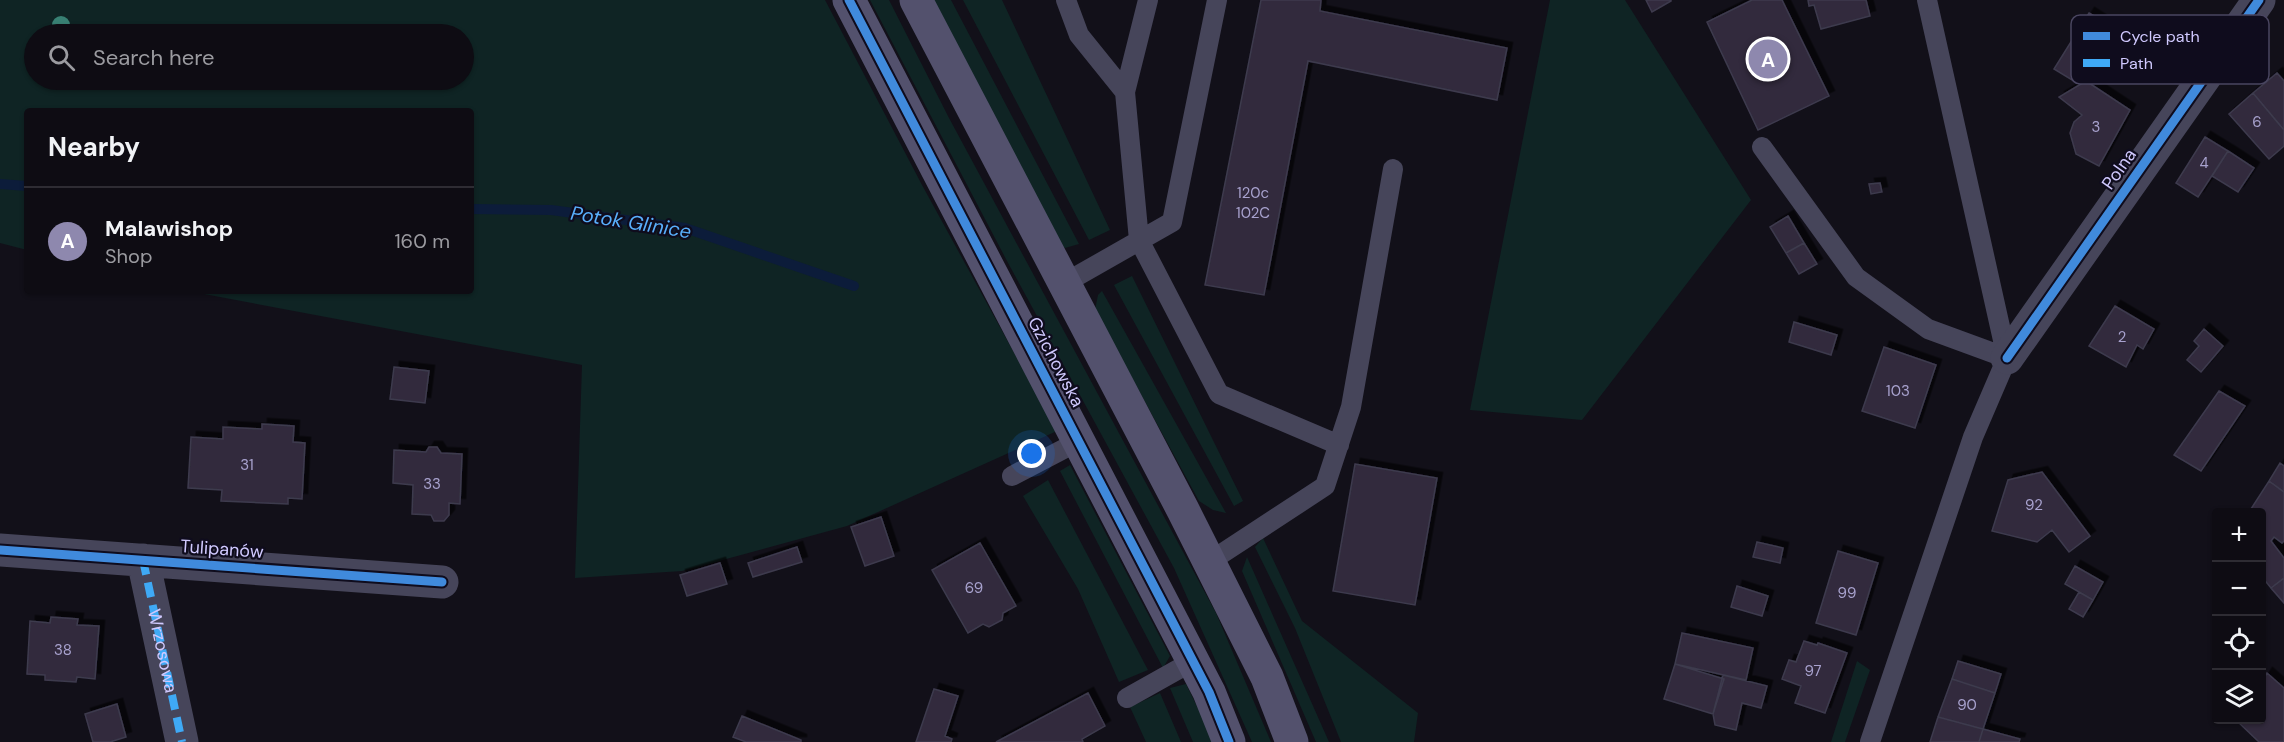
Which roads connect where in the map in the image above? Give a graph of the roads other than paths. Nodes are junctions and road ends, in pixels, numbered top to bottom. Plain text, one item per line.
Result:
1 (849, 0) edge
2 (916, 0) edge
3 (1066, 0) edge
4 (1148, 0) edge
5 (1216, 0) edge
6 (1927, 0) edge
7 (2259, 0) edge
8 (2272, 0) edge
9 (2284, 13) edge
10 (2248, 15) edge
11 (2200, 84) edge
12 (1125, 92) junction
13 (1762, 147) dead end
14 (1393, 169) dead end
15 (1139, 240) junction
16 (1063, 284) junction
17 (2007, 358) junction
18 (1079, 441) junction
19 (1339, 445) junction
20 (1012, 476) dead end
21 (0, 550) edge
22 (143, 560) junction
23 (1209, 562) junction
24 (442, 582) dead end
25 (1193, 661) junction
26 (1127, 699) dead end
27 (182, 742) edge
28 (1229, 742) edge
29 (1292, 742) edge
30 (1870, 742) edge

1 - 18 street, Gzichowska
2 - 16 street
3 - 12 lane
4 - 12 lane
5 - 15 lane
6 - 17 lane
7 - 10 street, Polna
8 - 9 street
11 - 17 street, Polna
12 - 15 lane
13 - 17 lane
14 - 19 lane
15 - 16 lane
15 - 19 lane
16 - 23 street
17 - 30 lane
18 - 20 lane
18 - 25 street, Gzichowska
19 - 23 lane
21 - 22 street, Tulipanów
22 - 24 street, Tulipanów
22 - 27 street, Wrzosowa
23 - 29 street
25 - 26 lane
25 - 28 street, Gzichowska

